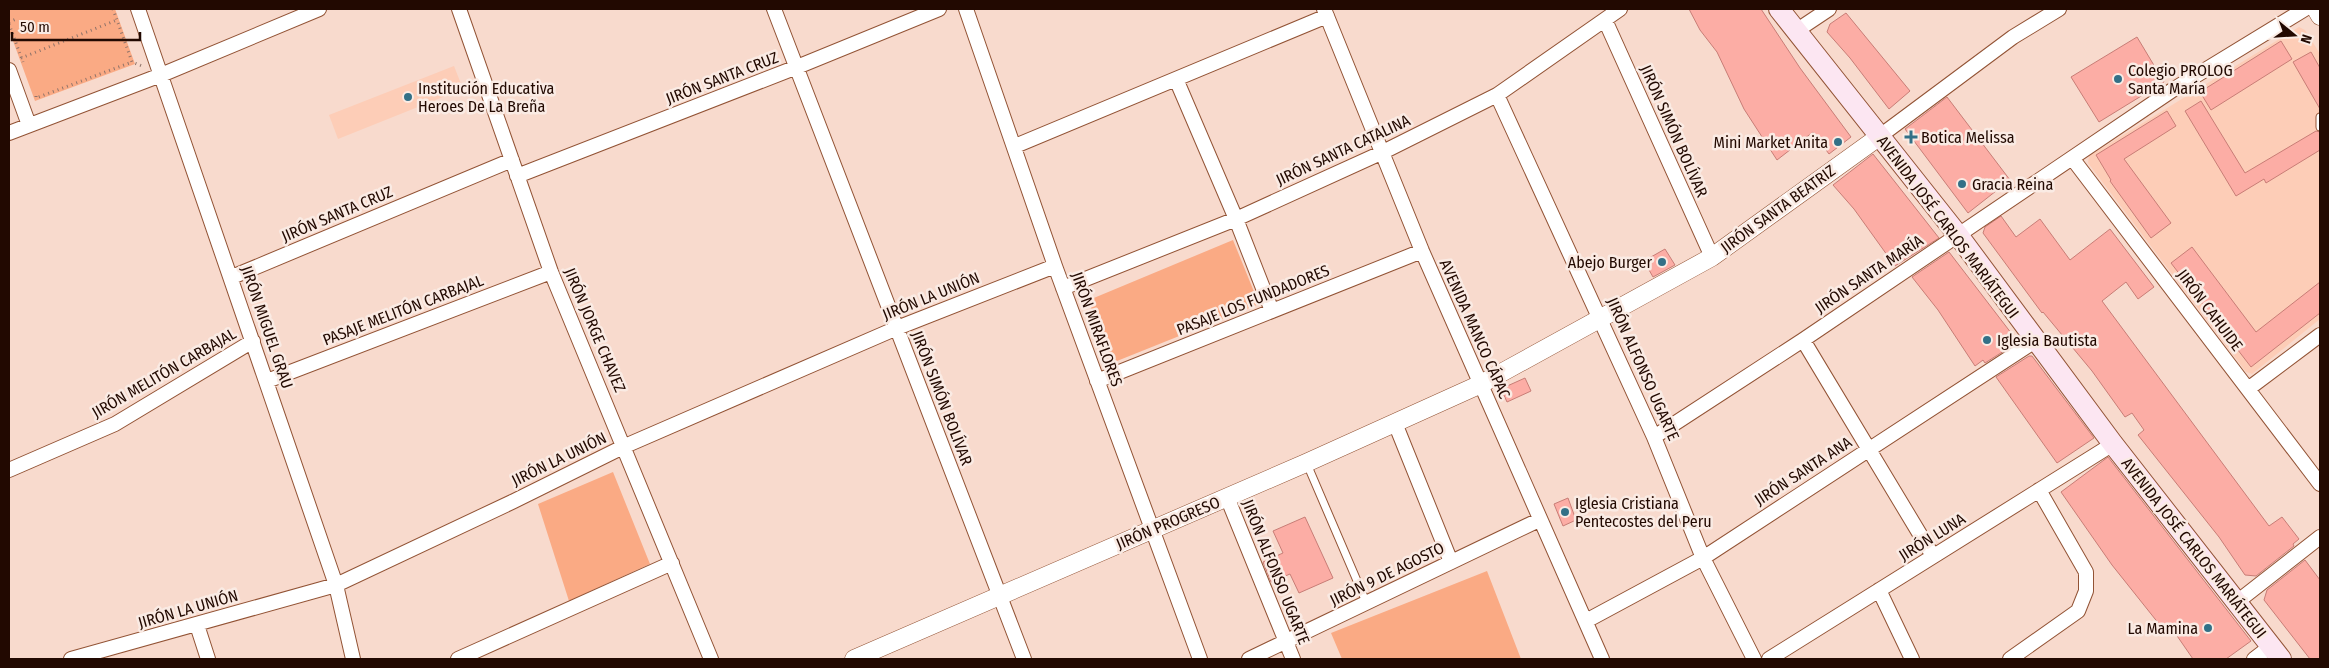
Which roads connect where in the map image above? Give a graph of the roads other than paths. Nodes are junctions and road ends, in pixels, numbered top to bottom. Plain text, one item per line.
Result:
1 (138, 9) edge
2 (319, 9) edge
3 (459, 9) edge
4 (774, 9) edge
5 (939, 9) edge
6 (966, 9) edge
7 (1620, 9) edge
8 (1779, 9) edge
9 (1829, 9) edge
10 (2059, 9) edge
11 (2305, 9) edge
12 (2316, 9) edge
13 (1326, 12) edge
14 (2320, 16) edge
15 (1605, 20) junction
16 (1796, 31) junction
17 (797, 68) junction
18 (9, 70) edge
19 (161, 75) junction
20 (1176, 79) junction
21 (1497, 95) junction
22 (2320, 117) edge
23 (30, 125) junction
24 (2320, 127) edge
25 (9, 133) edge
26 (1880, 136) junction
27 (1015, 146) junction
28 (1381, 153) junction
29 (2072, 158) junction
30 (512, 160) junction
31 (517, 176) junction
32 (1236, 219) junction
33 (1958, 235) junction
34 (1422, 251) junction
35 (1712, 257) junction
36 (1055, 266) junction
37 (551, 272) junction
38 (232, 277) junction
39 (1063, 288) junction
40 (1272, 311) junction
41 (1601, 318) junction
42 (898, 328) junction
43 (2320, 335) edge
44 (1803, 340) junction
45 (254, 341) junction
46 (2035, 341) junction
47 (267, 381) junction
48 (1096, 381) junction
49 (1481, 384) junction
50 (2248, 389) junction
51 (1395, 424) junction
52 (1654, 437) junction
53 (2113, 444) junction
54 (625, 446) junction
55 (1868, 450) junction
56 (1306, 463) junction
57 (9, 470) edge
58 (2320, 484) edge
59 (2038, 490) junction
60 (1227, 498) junction
61 (1539, 520) junction
62 (1152, 530) junction
63 (2320, 537) edge
64 (1933, 556) junction
65 (1702, 558) junction
66 (1451, 562) junction
67 (672, 563) junction
68 (336, 585) junction
69 (1880, 590) junction
70 (998, 596) junction
71 (2237, 602) junction
72 (1367, 604) junction
73 (1586, 621) junction
74 (197, 625) junction
75 (1286, 642) junction
76 (2276, 653) edge
77 (71, 659) edge
78 (208, 659) edge
79 (353, 659) edge
80 (458, 659) edge
81 (712, 659) edge
82 (854, 659) edge
83 (1024, 659) edge
84 (1200, 659) edge
85 (1250, 659) edge
86 (1293, 659) edge
87 (1602, 659) edge
88 (1754, 659) edge
89 (1770, 659) edge
90 (1912, 659) edge
91 (2010, 659) edge
92 (2254, 659) edge

1 - 19 street, JIRÓN MIGUEL GRAU
2 - 19 street
3 - 30 street, JIRÓN JORGE CHAVEZ
4 - 17 street, JIRÓN SIMÓN BOLÍVAR
5 - 17 street, JIRÓN SANTA CRUZ
6 - 27 street, JIRÓN MIRAFLORES
7 - 15 street, JIRÓN SANTA CATALINA
8 - 16 main road, AVENIDA JOSÉ CARLOS MARIÁTEGUI
9 - 16 street
10 - 26 street, JIRÓN SANTA BEATRIZ
11 - 29 street, JIRÓN SANTA MARÍA
12 - 14 street
13 - 20 street
13 - 28 street, AVENIDA MANCO CÁPAC
15 - 21 street, JIRÓN SANTA CATALINA
15 - 35 street, JIRÓN SIMÓN BOLÍVAR
16 - 26 main road, AVENIDA JOSÉ CARLOS MARIÁTEGUI
17 - 31 street, JIRÓN SANTA CRUZ
17 - 42 street, JIRÓN SIMÓN BOLÍVAR
18 - 23 street
19 - 23 street
19 - 38 street, JIRÓN MIGUEL GRAU
20 - 27 street
20 - 32 street
21 - 28 street, JIRÓN SANTA CATALINA
21 - 41 street, JIRÓN ALFONSO UGARTE
22 - 24 lane
23 - 25 street
26 - 33 main road, AVENIDA JOSÉ CARLOS MARIÁTEGUI
26 - 35 street, JIRÓN SANTA BEATRIZ
27 - 36 street, JIRÓN MIRAFLORES
28 - 32 street, JIRÓN SANTA CATALINA
28 - 34 street, AVENIDA MANCO CÁPAC
29 - 33 street, JIRÓN SANTA MARÍA
29 - 50 street, JIRÓN CAHUIDE
30 - 31 street, JIRÓN JORGE CHAVEZ
30 - 38 street, JIRÓN SANTA CRUZ
31 - 37 street, JIRÓN JORGE CHAVEZ
32 - 39 street, JIRÓN SANTA CATALINA
32 - 40 street
33 - 44 street, JIRÓN SANTA MARÍA
33 - 46 main road, AVENIDA JOSÉ CARLOS MARIÁTEGUI
34 - 40 street, PASAJE LOS FUNDADORES
34 - 49 street, AVENIDA MANCO CÁPAC
35 - 41 street, JIRÓN SANTA BEATRIZ
36 - 39 street, JIRÓN MIRAFLORES
36 - 42 street, JIRÓN LA UNIÓN
37 - 47 street, PASAJE MELITÓN CARBAJAL
37 - 54 street, JIRÓN JORGE CHAVEZ
38 - 45 street, JIRÓN MIGUEL GRAU
39 - 48 street, JIRÓN MIRAFLORES
40 - 48 street, PASAJE LOS FUNDADORES
41 - 49 street, JIRÓN SANTA BEATRIZ
41 - 52 street, JIRÓN ALFONSO UGARTE
42 - 54 street, JIRÓN LA UNIÓN
42 - 70 street, JIRÓN SIMÓN BOLÍVAR
43 - 50 street
44 - 52 street, JIRÓN SANTA MARÍA
44 - 55 street
45 - 47 street, JIRÓN MIGUEL GRAU
45 - 57 street, JIRÓN MELITÓN CARBAJAL
46 - 53 main road, AVENIDA JOSÉ CARLOS MARIÁTEGUI
46 - 55 street, JIRÓN SANTA ANA
47 - 68 street, JIRÓN MIGUEL GRAU
48 - 62 street, JIRÓN MIRAFLORES
49 - 51 street, JIRÓN PROGRESO
49 - 61 street, AVENIDA MANCO CÁPAC
50 - 58 street, JIRÓN CAHUIDE
51 - 56 street, JIRÓN PROGRESO
51 - 66 street
52 - 65 street, JIRÓN ALFONSO UGARTE
53 - 59 street, JIRÓN LUNA
53 - 71 main road, AVENIDA JOSÉ CARLOS MARIÁTEGUI
54 - 67 street, JIRÓN JORGE CHAVEZ
54 - 68 street, JIRÓN LA UNIÓN
55 - 64 street
55 - 65 street, JIRÓN SANTA ANA
56 - 60 street, JIRÓN PROGRESO
56 - 72 lane
59 - 64 street, JIRÓN LUNA
59 - 91 street
60 - 62 street, JIRÓN PROGRESO
60 - 75 street, JIRÓN ALFONSO UGARTE
61 - 66 street, JIRÓN 9 DE AGOSTO
61 - 73 street, AVENIDA MANCO CÁPAC
62 - 70 street, JIRÓN PROGRESO
62 - 84 street, JIRÓN MIRAFLORES
63 - 71 street
64 - 69 street, JIRÓN LUNA
65 - 73 street, JIRÓN SANTA ANA
65 - 88 street, JIRÓN ALFONSO UGARTE
66 - 72 street, JIRÓN 9 DE AGOSTO
67 - 80 street
67 - 81 street, JIRÓN JORGE CHAVEZ
68 - 74 street, JIRÓN LA UNIÓN
68 - 79 street, JIRÓN MIGUEL GRAU
69 - 89 street, JIRÓN LUNA
69 - 90 street
70 - 82 street, JIRÓN PROGRESO
70 - 83 street, JIRÓN SIMÓN BOLÍVAR
71 - 76 main road, AVENIDA JOSÉ CARLOS MARIÁTEGUI
72 - 75 street, JIRÓN 9 DE AGOSTO
73 - 87 street, AVENIDA MANCO CÁPAC
74 - 77 street, JIRÓN LA UNIÓN
74 - 78 street
75 - 85 street, JIRÓN 9 DE AGOSTO
75 - 86 street, JIRÓN ALFONSO UGARTE
76 - 92 street

